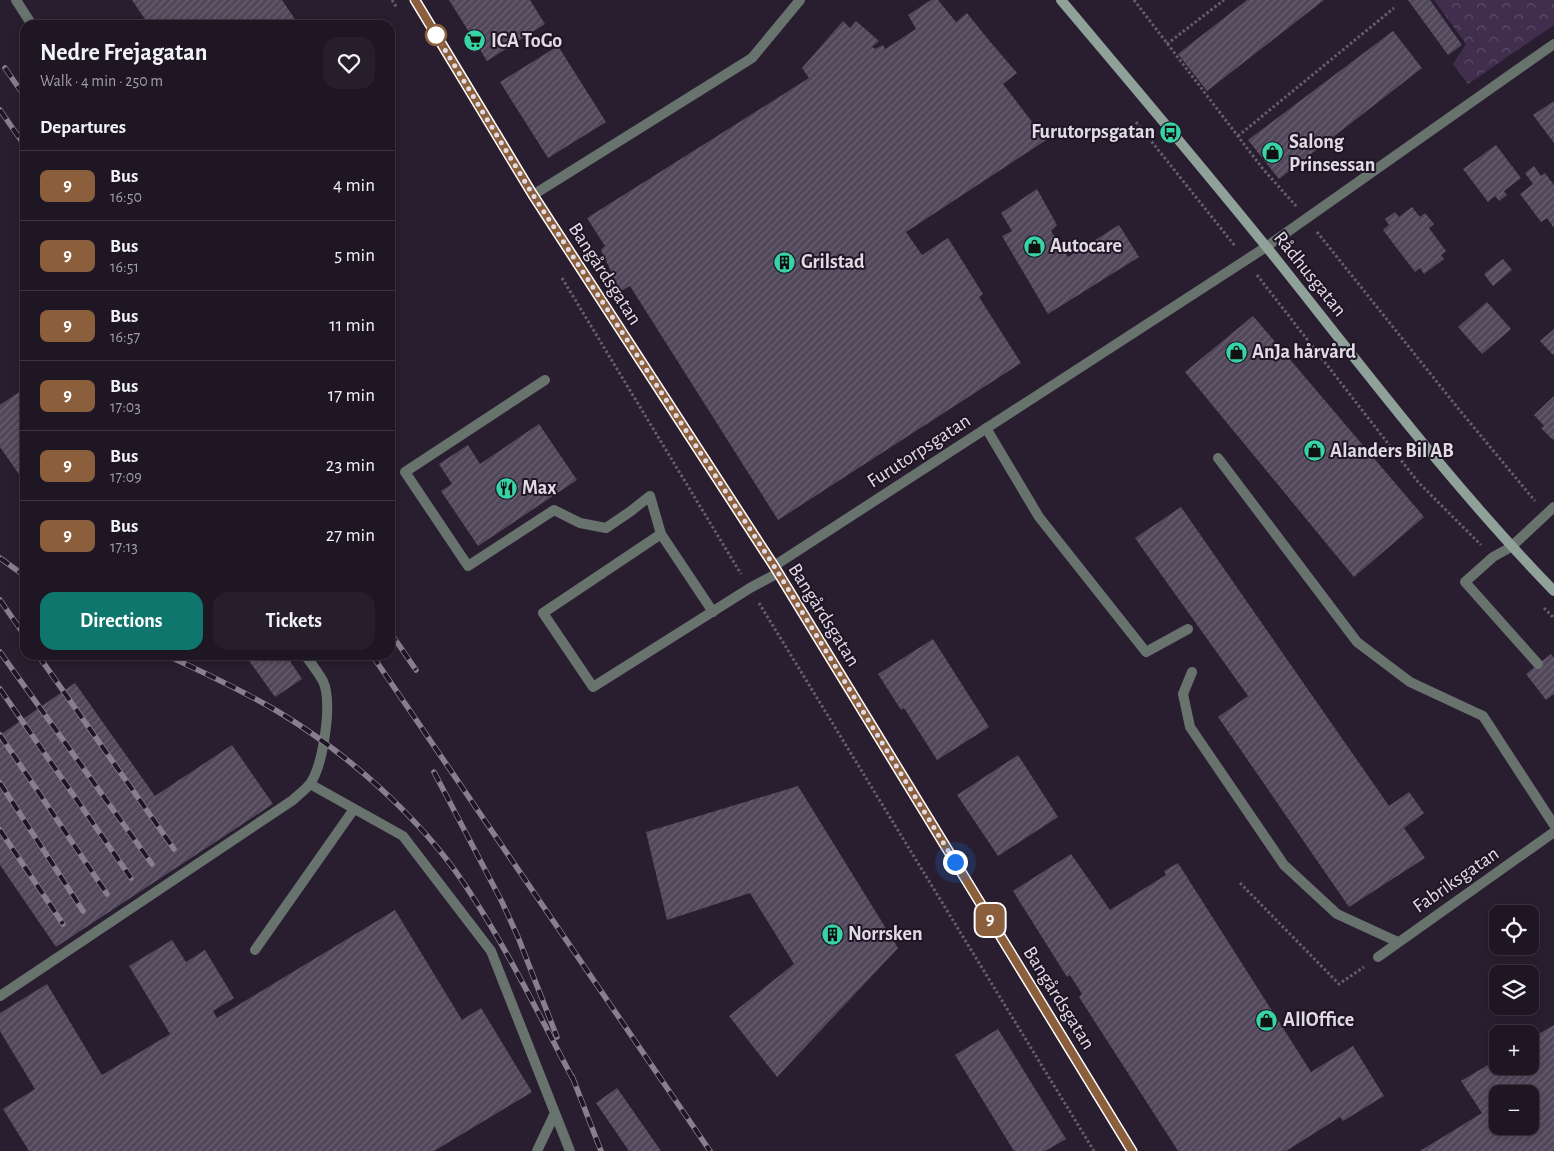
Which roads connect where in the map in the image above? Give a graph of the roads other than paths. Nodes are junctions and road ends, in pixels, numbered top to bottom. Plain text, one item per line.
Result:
1 (16, 0) edge
2 (415, 0) edge
3 (800, 0) edge
4 (1061, 0) edge
5 (29, 20) edge
6 (1554, 44) edge
7 (533, 195) junction
8 (1266, 247) junction
9 (545, 380) dead end
10 (986, 428) junction
11 (1218, 458) dead end
12 (1554, 507) edge
13 (661, 534) junction
14 (1512, 547) junction
15 (776, 570) junction
16 (1554, 591) edge
17 (713, 612) junction
18 (1188, 629) dead end
19 (308, 660) edge
20 (1538, 664) dead end
21 (1192, 672) dead end
22 (310, 784) junction
23 (354, 809) junction
24 (1554, 825) edge
25 (1554, 832) edge
26 (1398, 942) junction
27 (255, 950) dead end
28 (1378, 957) road end
29 (0, 996) edge
30 (555, 1113) junction
31 (537, 1151) edge
32 (570, 1151) edge
33 (1132, 1151) edge

1 - 5 street
2 - 7 street, Bangårdsgatan
3 - 7 street
4 - 8 main road, Rådhusgatan
6 - 8 street, Furutorpsgatan
7 - 15 street, Bangårdsgatan
8 - 10 street, Furutorpsgatan
8 - 14 main road, Rådhusgatan
9 - 13 street
10 - 15 street, Furutorpsgatan
10 - 18 street
11 - 24 street
12 - 14 street
13 - 17 street
13 - 17 street, Furutorpsgatan
14 - 16 main road, Rådhusgatan
14 - 20 street
15 - 17 street, Furutorpsgatan
15 - 33 street, Bangårdsgatan
19 - 22 street
21 - 26 street
22 - 23 street
22 - 29 street
23 - 27 street
23 - 30 street
25 - 26 street, Fabriksgatan
26 - 28 street, Fabriksgatan
30 - 31 street
30 - 32 street

